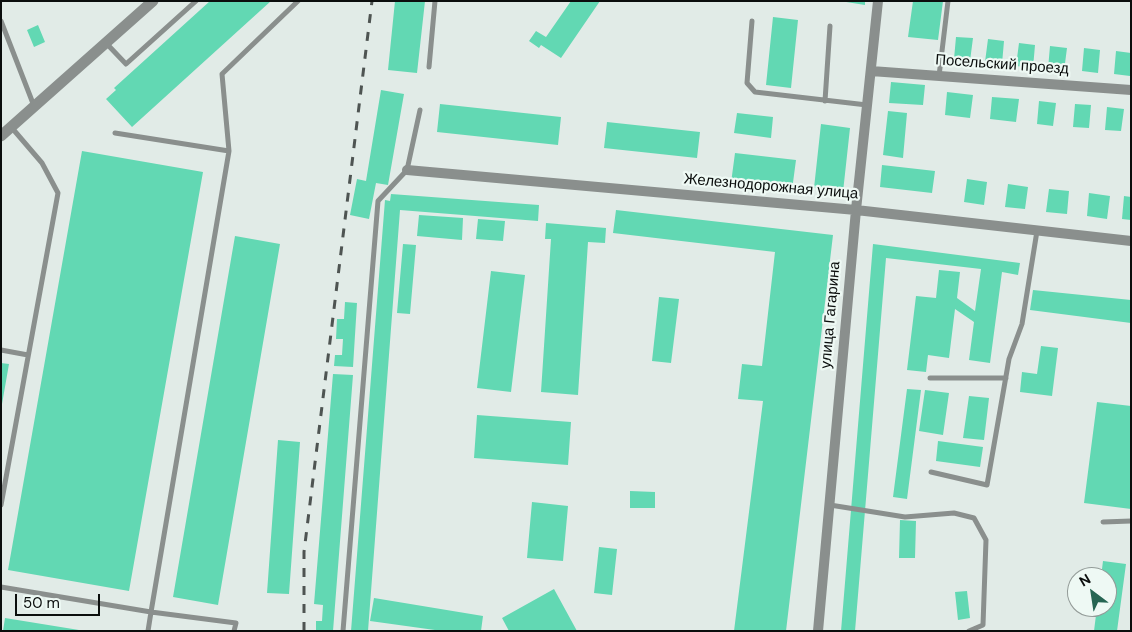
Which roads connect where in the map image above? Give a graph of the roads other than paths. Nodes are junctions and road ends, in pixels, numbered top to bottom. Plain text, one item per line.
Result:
1 (153, 1) edge
2 (196, 1) edge
3 (298, 1) edge
4 (435, 1) edge
5 (878, 1) edge
6 (948, 1) edge
7 (1, 21) edge
8 (752, 21) dead end
9 (830, 26) dead end
10 (106, 43) junction
11 (429, 67) dead end
12 (871, 71) junction
13 (939, 76) junction
14 (1131, 90) edge
15 (825, 100) junction
16 (867, 106) junction
17 (34, 107) junction
18 (420, 110) dead end
19 (11, 127) junction
20 (115, 133) dead end
21 (1, 136) edge
22 (229, 151) junction
23 (407, 170) junction
24 (856, 210) junction
25 (1037, 231) junction
26 (1131, 242) edge
27 (1, 350) edge
28 (28, 355) junction
29 (930, 378) dead end
30 (1006, 378) junction
31 (931, 472) dead end
32 (1, 505) edge
33 (829, 505) junction
34 (1131, 521) edge
35 (1103, 522) dead end
36 (1, 587) edge
37 (152, 612) junction
38 (148, 631) edge
39 (234, 631) edge
40 (343, 631) edge
41 (818, 631) edge
42 (969, 631) edge

1 - 10 street
2 - 10 lane
3 - 22 lane
4 - 11 lane
5 - 12 street, улица Гагарина
6 - 13 lane
7 - 17 lane
8 - 15 lane
9 - 15 lane
10 - 17 street
12 - 13 street, Посельский проезд
12 - 16 street, улица Гагарина
13 - 14 street, Посельский проезд
15 - 16 lane
16 - 24 street, улица Гагарина
17 - 19 street
18 - 23 lane
19 - 21 street
19 - 28 lane
20 - 22 lane
22 - 37 lane
23 - 24 street, Железнодорожная улица
23 - 40 lane
24 - 25 street, Железнодорожная улица
24 - 33 street, улица Гагарина
25 - 26 street, Железнодорожная улица
25 - 30 lane
27 - 28 lane
28 - 32 lane
29 - 30 lane
30 - 31 lane
33 - 41 street, улица Гагарина
33 - 42 lane
34 - 35 lane
36 - 37 lane
37 - 38 lane
37 - 39 lane

